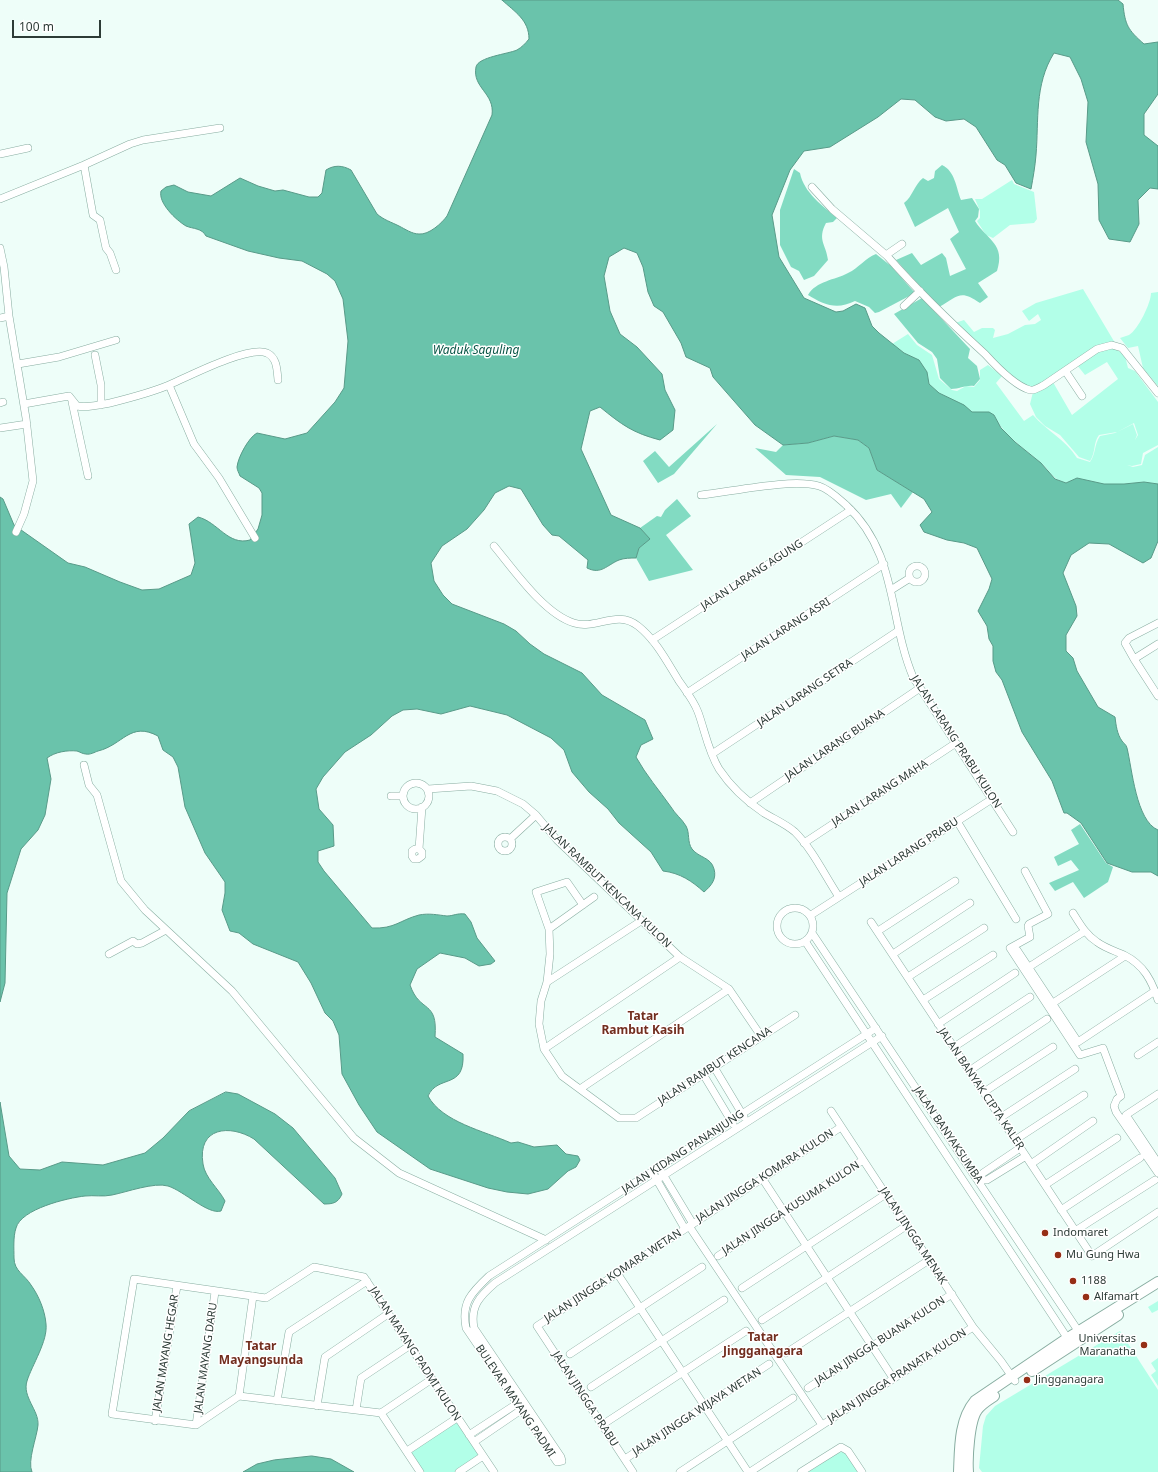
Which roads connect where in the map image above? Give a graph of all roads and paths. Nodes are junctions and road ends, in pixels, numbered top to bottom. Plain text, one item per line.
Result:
1 (220, 128) dead end
2 (28, 148) dead end
3 (0, 154) edge
4 (84, 165) junction
5 (812, 187) dead end
6 (0, 199) edge
7 (902, 244) dead end
8 (0, 248) edge
9 (886, 255) junction
10 (116, 270) dead end
11 (920, 291) junction
12 (904, 306) dead end
13 (9, 316) junction
14 (0, 318) edge
15 (116, 340) dead end
16 (95, 355) dead end
17 (18, 364) junction
18 (1066, 372) junction
19 (278, 380) dead end
20 (169, 385) junction
21 (1158, 393) edge
22 (1082, 396) dead end
23 (72, 398) junction
24 (24, 404) junction
25 (101, 404) junction
26 (27, 424) junction
27 (0, 428) edge
28 (88, 476) dead end
29 (701, 495) dead end
30 (851, 510) junction
31 (16, 532) dead end
32 (255, 538) dead end
33 (494, 546) dead end
34 (884, 564) junction
35 (910, 578) dead end
36 (891, 590) junction
37 (1158, 623) edge
38 (898, 631) junction
39 (652, 640) junction
40 (1158, 644) edge
41 (1134, 659) junction
42 (920, 688) junction
43 (687, 694) junction
44 (1158, 696) edge
45 (956, 743) junction
46 (712, 754) junction
47 (84, 765) dead end
48 (428, 789) junction
49 (391, 796) dead end
50 (403, 796) junction
51 (992, 799) junction
52 (750, 803) junction
53 (422, 806) junction
54 (536, 815) junction
55 (957, 821) junction
56 (1013, 832) dead end
57 (510, 839) dead end
58 (804, 843) junction
59 (419, 849) dead end
60 (1025, 871) dead end
61 (955, 881) dead end
62 (594, 897) dead end
63 (839, 897) junction
64 (970, 902) dead end
65 (583, 905) junction
66 (1073, 913) dead end
67 (810, 915) junction
68 (1016, 919) dead end
69 (641, 921) junction
70 (871, 922) dead end
71 (984, 928) dead end
72 (548, 929) junction
73 (166, 930) junction
74 (878, 931) junction
75 (1085, 931) junction
76 (812, 932) junction
77 (805, 942) junction
78 (1017, 950) dead end
79 (109, 954) dead end
80 (893, 954) junction
81 (993, 955) dead end
82 (1125, 956) junction
83 (680, 957) junction
84 (1029, 967) junction
85 (1015, 973) dead end
86 (908, 977) junction
87 (547, 982) junction
88 (729, 989) junction
89 (1155, 991) junction
90 (1030, 997) dead end
91 (923, 1000) junction
92 (1158, 1000) edge
93 (1053, 1003) junction
94 (795, 1015) dead end
95 (1047, 1019) dead end
96 (938, 1024) junction
97 (876, 1028) junction
98 (866, 1034) junction
99 (762, 1036) junction
100 (882, 1036) junction
101 (872, 1042) junction
102 (1158, 1042) edge
103 (954, 1047) junction
104 (1053, 1047) dead end
105 (544, 1049) junction
106 (1138, 1055) dead end
107 (714, 1068) junction
108 (1075, 1069) dead end
109 (969, 1070) junction
110 (703, 1074) junction
111 (580, 1089) junction
112 (984, 1092) junction
113 (1158, 1094) edge
114 (1084, 1095) dead end
115 (831, 1111) dead end
116 (742, 1114) junction
117 (1000, 1118) junction
118 (731, 1121) junction
119 (747, 1121) junction
120 (1093, 1121) dead end
121 (841, 1126) junction
122 (736, 1128) junction
123 (1117, 1138) dead end
124 (1015, 1140) junction
125 (1020, 1148) junction
126 (1026, 1156) junction
127 (1140, 1158) dead end
128 (864, 1160) junction
129 (1158, 1162) edge
130 (1031, 1164) junction
131 (659, 1167) junction
132 (652, 1172) junction
133 (664, 1174) junction
134 (1156, 1176) edge
135 (762, 1178) junction
136 (656, 1180) junction
137 (978, 1180) junction
138 (1045, 1185) junction
139 (886, 1194) junction
140 (1061, 1210) junction
141 (784, 1212) junction
142 (1158, 1212) edge
143 (689, 1226) junction
144 (906, 1226) junction
145 (1075, 1231) junction
146 (546, 1240) junction
147 (806, 1246) junction
148 (718, 1256) dead end
149 (929, 1260) junction
150 (702, 1267) dead end
151 (497, 1272) junction
152 (617, 1273) junction
153 (489, 1276) joint
154 (827, 1278) junction
155 (367, 1281) junction
156 (498, 1281) junction
157 (1158, 1282) edge
158 (177, 1286) junction
159 (742, 1288) dead end
160 (1158, 1289) edge
161 (216, 1292) junction
162 (952, 1294) junction
163 (254, 1296) junction
164 (724, 1300) dead end
165 (640, 1308) junction
166 (849, 1312) junction
167 (388, 1314) junction
168 (762, 1320) dead end
169 (538, 1326) joint
170 (973, 1327) junction
171 (746, 1330) dead end
172 (1081, 1335) junction
173 (662, 1341) junction
174 (1071, 1342) junction
175 (409, 1346) junction
176 (872, 1346) junction
177 (786, 1353) dead end
178 (570, 1354) dead end
179 (769, 1364) dead end
180 (682, 1373) junction
181 (893, 1378) junction
182 (1013, 1378) junction
183 (432, 1379) junction
184 (591, 1388) dead end
185 (808, 1388) dead end
186 (239, 1396) junction
187 (793, 1398) dead end
188 (277, 1401) junction
189 (522, 1405) junction
190 (317, 1406) junction
191 (705, 1407) junction
192 (356, 1410) junction
193 (381, 1413) junction
194 (457, 1418) junction
195 (155, 1421) junction
196 (196, 1425) junction
197 (602, 1425) junction
198 (822, 1425) junction
199 (469, 1435) junction
200 (727, 1441) junction
201 (474, 1442) junction
202 (407, 1451) junction
203 (483, 1456) junction
204 (625, 1459) junction
205 (420, 1472) edge
206 (459, 1472) edge
207 (494, 1472) edge
208 (633, 1472) edge
209 (680, 1472) edge
210 (749, 1472) edge
211 (801, 1472) edge
212 (862, 1472) edge
213 (959, 1472) edge
214 (968, 1472) edge

1 - 4 street
2 - 3 street
4 - 6 street
4 - 10 street
5 - 9 street
7 - 9 street
8 - 13 street
9 - 11 street
11 - 12 street
11 - 18 street
13 - 14 street
13 - 17 street
15 - 17 street
16 - 25 street
17 - 24 street
18 - 21 street
18 - 22 street
19 - 20 street
20 - 25 street
20 - 32 street
23 - 24 street
23 - 25 street
23 - 28 street
24 - 26 street
26 - 27 street
26 - 31 street
29 - 30 street, JALAN LARANG PRABU KULON
30 - 34 street, JALAN LARANG PRABU KULON
30 - 39 street, JALAN LARANG AGUNG
33 - 39 street
34 - 36 street, JALAN LARANG PRABU KULON
34 - 43 street, JALAN LARANG ASRI
35 - 36 street
36 - 38 street, JALAN LARANG PRABU KULON
37 - 41 street
38 - 42 street, JALAN LARANG PRABU KULON
38 - 46 street, JALAN LARANG SETRA
39 - 43 street
40 - 41 street
41 - 44 street
42 - 45 street, JALAN LARANG PRABU KULON
42 - 52 street, JALAN LARANG BUANA
43 - 46 street
45 - 51 street, JALAN LARANG PRABU KULON
45 - 58 street, JALAN LARANG MAHA
46 - 52 street
47 - 73 street
48 - 50 street
48 - 53 street
48 - 54 street, JALAN RAMBUT KENCANA KULON
49 - 50 street
50 - 53 street
51 - 55 street, JALAN LARANG PRABU
51 - 56 street, JALAN LARANG PRABU KULON
52 - 58 street
53 - 59 street
54 - 57 street
54 - 69 street, JALAN RAMBUT KENCANA KULON
55 - 63 street, JALAN LARANG PRABU
55 - 68 street
58 - 63 street
60 - 134 street
61 - 74 street
62 - 65 street
63 - 67 street, JALAN LARANG PRABU
64 - 80 street
65 - 72 street
65 - 72 street
66 - 75 street
67 - 76 street
67 - 77 street
69 - 83 street, JALAN RAMBUT KENCANA KULON
69 - 87 street
70 - 74 street, JALAN BANYAK CIPTA KALER
71 - 86 street
72 - 87 street
73 - 79 street
73 - 146 street
74 - 80 street, JALAN BANYAK CIPTA KALER
75 - 82 street
75 - 84 street
76 - 77 street
76 - 97 street, JALAN BANYAKSUMBA
77 - 98 street, JALAN BANYAKSUMBA
78 - 84 street
80 - 86 street, JALAN BANYAK CIPTA KALER
81 - 91 street
82 - 89 street
82 - 93 street
83 - 88 street, JALAN RAMBUT KENCANA KULON
83 - 105 street
84 - 93 street
85 - 96 street
86 - 91 street, JALAN BANYAK CIPTA KALER
87 - 105 street
88 - 99 street, JALAN RAMBUT KENCANA KULON
88 - 111 street
89 - 92 street
89 - 93 street
90 - 103 street
91 - 96 street, JALAN BANYAK CIPTA KALER
94 - 99 street, JALAN RAMBUT KENCANA
95 - 109 street
96 - 103 street, JALAN BANYAK CIPTA KALER
97 - 98 street, JALAN KIDANG PANANJUNG
97 - 100 street, JALAN BANYAKSUMBA
98 - 101 street, JALAN BANYAKSUMBA
98 - 116 street, JALAN KIDANG PANANJUNG
99 - 107 street, JALAN RAMBUT KENCANA
100 - 101 street, JALAN KIDANG PANANJUNG
100 - 137 street, JALAN BANYAKSUMBA
101 - 119 street, JALAN KIDANG PANANJUNG
101 - 174 street, JALAN BANYAKSUMBA
102 - 106 street
103 - 109 street, JALAN BANYAK CIPTA KALER
104 - 112 street
105 - 111 street
107 - 110 street, JALAN RAMBUT KENCANA
107 - 116 street
108 - 117 street
109 - 112 street, JALAN BANYAK CIPTA KALER
110 - 111 street, JALAN RAMBUT KENCANA
110 - 118 street
112 - 117 street, JALAN BANYAK CIPTA KALER
113 - 129 street
114 - 124 street
115 - 121 street, JALAN JINGGA MENAK
116 - 118 street, JALAN KIDANG PANANJUNG
116 - 119 street
117 - 124 street, JALAN BANYAK CIPTA KALER
118 - 122 street
118 - 131 street, JALAN KIDANG PANANJUNG
119 - 122 street, JALAN KIDANG PANANJUNG
120 - 130 street
121 - 128 street, JALAN JINGGA MENAK
121 - 135 street, JALAN JINGGA KOMARA KULON
122 - 133 street, JALAN KIDANG PANANJUNG
123 - 138 street
124 - 125 street, JALAN BANYAK CIPTA KALER
125 - 126 street, JALAN BANYAK CIPTA KALER
125 - 137 street
126 - 130 street, JALAN BANYAK CIPTA KALER
126 - 137 street
127 - 140 street
128 - 139 street, JALAN JINGGA MENAK
128 - 141 street, JALAN JINGGA KUSUMA KULON
130 - 138 street, JALAN BANYAK CIPTA KALER
131 - 132 street, JALAN KIDANG PANANJUNG
131 - 133 street
132 - 136 street
132 - 146 street, JALAN KIDANG PANANJUNG
133 - 136 street, JALAN KIDANG PANANJUNG
133 - 143 street
134 - 145 street
135 - 141 street
135 - 143 street, JALAN JINGGA KOMARA KULON
136 - 143 street
136 - 156 street, JALAN KIDANG PANANJUNG
137 - 172 street, JALAN BANYAKSUMBA
138 - 140 street, JALAN BANYAK CIPTA KALER
139 - 144 street, JALAN JINGGA MENAK
139 - 147 street
140 - 145 street, JALAN BANYAK CIPTA KALER
141 - 147 street
141 - 148 street, JALAN JINGGA KUSUMA KULON
142 - 145 street, JALAN BANYAK CIPTA KALER
143 - 152 street, JALAN JINGGA KOMARA WETAN
143 - 198 street
144 - 149 street, JALAN JINGGA MENAK
144 - 154 street
146 - 151 street, JALAN KIDANG PANANJUNG
147 - 154 street
147 - 159 street
149 - 162 street, JALAN JINGGA MENAK
149 - 166 street
150 - 165 street
151 - 153 street, JALAN KIDANG PANANJUNG
151 - 156 street
152 - 165 street
152 - 169 street, JALAN JINGGA KOMARA WETAN
153 - 189 street, BULEVAR MAYANG PADMI
154 - 166 street
154 - 168 street
155 - 163 street, JALAN MAYANG PADMI KULON
155 - 167 street, JALAN MAYANG PADMI KULON
155 - 188 street
156 - 189 street, BULEVAR MAYANG PADMI
157 - 172 street
158 - 161 street, JALAN MAYANG PADMI KULON
158 - 195 street, JALAN MAYANG HEGAR
158 - 195 street, JALAN MAYANG PADMI KULON
160 - 172 street
161 - 163 street, JALAN MAYANG PADMI KULON
161 - 196 street, JALAN MAYANG DARU
162 - 170 street, JALAN JINGGA MENAK
162 - 176 street, JALAN JINGGA BUANA KULON
163 - 186 street
164 - 173 street
165 - 173 street
165 - 178 street
166 - 176 street
166 - 177 street
167 - 175 street, JALAN MAYANG PADMI KULON
167 - 190 street
169 - 197 street, JALAN JINGGA PRABU
170 - 181 street, JALAN JINGGA PRANATA KULON
170 - 182 street, JALAN JINGGA MENAK
171 - 180 street
172 - 174 street
173 - 180 street
173 - 184 street
174 - 182 street
175 - 183 street, JALAN MAYANG PADMI KULON
175 - 192 street
176 - 181 street
176 - 185 street, JALAN JINGGA BUANA KULON
179 - 191 street, JALAN JINGGA WIJAYA WETAN
180 - 191 street
180 - 197 street
181 - 198 street, JALAN JINGGA PRANATA KULON
182 - 213 street
182 - 214 street
183 - 193 street
183 - 194 street, JALAN MAYANG PADMI KULON
186 - 188 street
186 - 196 street
187 - 200 street
188 - 190 street
189 - 189 street, BULEVAR MAYANG PADMI
189 - 199 street
189 - 201 street
190 - 192 street
191 - 200 street
191 - 204 street, JALAN JINGGA WIJAYA WETAN
192 - 193 street
193 - 202 street
194 - 199 street, JALAN MAYANG PADMI KULON
194 - 202 street
195 - 196 street
197 - 204 street, JALAN JINGGA PRABU
198 - 210 street, JALAN JINGGA PRANATA KULON
199 - 201 street, JALAN MAYANG PADMI KULON
200 - 209 street
200 - 210 street
201 - 203 street, JALAN MAYANG PADMI KULON
202 - 205 street
203 - 206 street
203 - 207 street, JALAN MAYANG PADMI KULON
204 - 208 street, JALAN JINGGA PRABU
211 - 212 street

